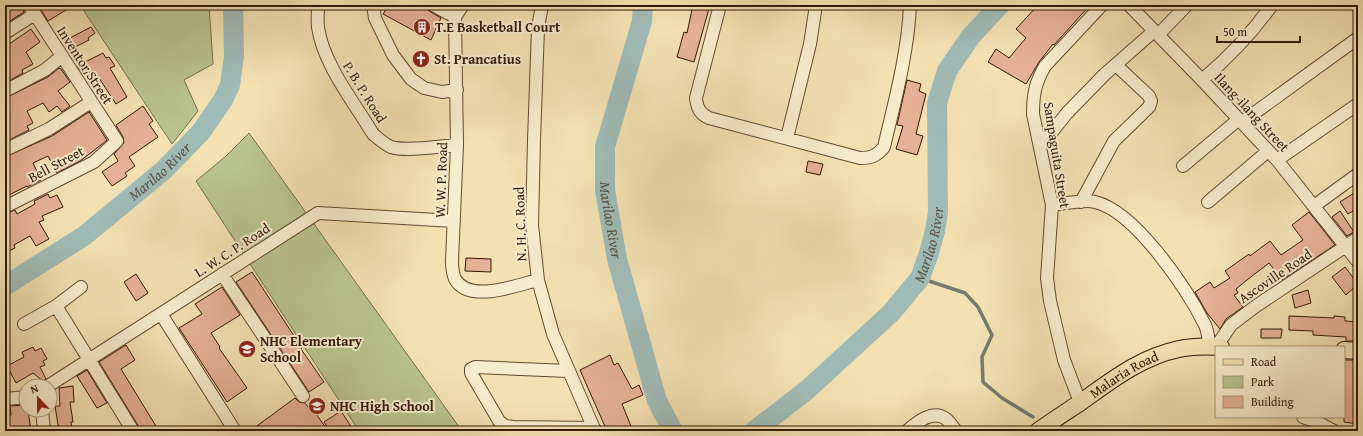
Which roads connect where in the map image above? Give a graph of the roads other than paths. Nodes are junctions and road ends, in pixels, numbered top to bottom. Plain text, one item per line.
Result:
1 (318, 5) edge
2 (372, 5) edge
3 (433, 5) edge
4 (463, 5) edge
5 (542, 5) edge
6 (719, 5) edge
7 (816, 5) edge
8 (910, 5) edge
9 (1102, 5) edge
10 (1129, 5) edge
11 (1187, 5) edge
12 (1272, 5) edge
13 (32, 10) edge
14 (455, 17) junction
15 (1156, 33) junction
16 (5, 34) edge
17 (1358, 38) edge
18 (62, 56) junction
19 (1116, 65) junction
20 (1202, 80) junction
21 (457, 90) junction
22 (5, 92) edge
23 (91, 102) junction
24 (1358, 104) edge
25 (1240, 121) junction
26 (787, 138) junction
27 (117, 140) joint
28 (457, 145) junction
29 (1040, 147) junction
30 (5, 150) edge
31 (1268, 151) junction
32 (1277, 160) junction
33 (1183, 166) dead end
34 (1358, 174) edge
35 (1081, 202) junction
36 (1208, 202) dead end
37 (1052, 205) junction
38 (1314, 206) junction
39 (5, 207) edge
40 (454, 221) junction
41 (1358, 238) edge
42 (1346, 246) junction
43 (1358, 262) edge
44 (222, 274) junction
45 (538, 280) junction
46 (81, 287) dead end
47 (56, 306) junction
48 (162, 314) junction
49 (24, 324) dead end
50 (1216, 346) edge
51 (1217, 346) edge
52 (1215, 347) edge
53 (1345, 350) edge
54 (1358, 351) edge
55 (88, 360) junction
56 (569, 371) junction
57 (58, 380) edge
58 (303, 396) dead end
59 (18, 398) edge
60 (5, 399) edge
61 (1080, 402) junction
62 (43, 418) edge
63 (1305, 418) edge
64 (594, 430) edge
65 (44, 431) edge
66 (132, 431) edge
67 (235, 431) edge
68 (907, 431) edge
69 (956, 431) edge
70 (1038, 431) edge
71 (1334, 431) edge

1 - 28 street, P. B. P. Road
2 - 21 street
3 - 14 street
4 - 14 street
5 - 45 street, N. H. C. Road
6 - 26 street
7 - 26 street
8 - 26 street
9 - 29 street, Sampaguita Street
10 - 15 street, Ilang-ilang Street
11 - 15 street
12 - 20 street
13 - 16 street
13 - 18 street, Inventor Street
14 - 21 street, W. W. P. Road
15 - 19 street
15 - 20 street, Ilang-ilang Street
17 - 25 street
18 - 22 street
18 - 23 street, Inventor Street
19 - 29 street
19 - 35 street
20 - 25 street, Ilang-ilang Street
21 - 28 street, W. W. P. Road
23 - 27 street, Inventor Street
23 - 30 street
24 - 32 street
25 - 31 street, Ilang-ilang Street
25 - 33 street
27 - 39 street, Bell Street
28 - 40 street, W. W. P. Road
29 - 37 street, Sampaguita Street
31 - 32 street, Ilang-ilang Street
31 - 36 street
32 - 38 street, Ilang-ilang Street
34 - 38 street
35 - 37 street
35 - 50 street
37 - 61 street, Sampaguita Street
38 - 42 street, Ilang-ilang Street
40 - 44 street, L. W. C. P. Road
40 - 45 street, W. W. P. Road
41 - 42 street, Ascoville Road
42 - 43 street, Ilang-ilang Street
42 - 51 street, Ascoville Road
44 - 48 street, L. W. C. P. Road
44 - 58 street
45 - 56 street, N. H. C. Road
46 - 47 street
47 - 49 street
47 - 55 street
48 - 55 street, L. W. C. P. Road
48 - 67 street
52 - 61 main road, Malaria Road
53 - 54 main road
55 - 57 street, L. W. C. P. Road
55 - 66 street
56 - 64 street, N. H. C. Road
56 - 64 street
59 - 60 street
61 - 70 main road, Malaria Road
62 - 65 street
63 - 71 street
68 - 69 street

